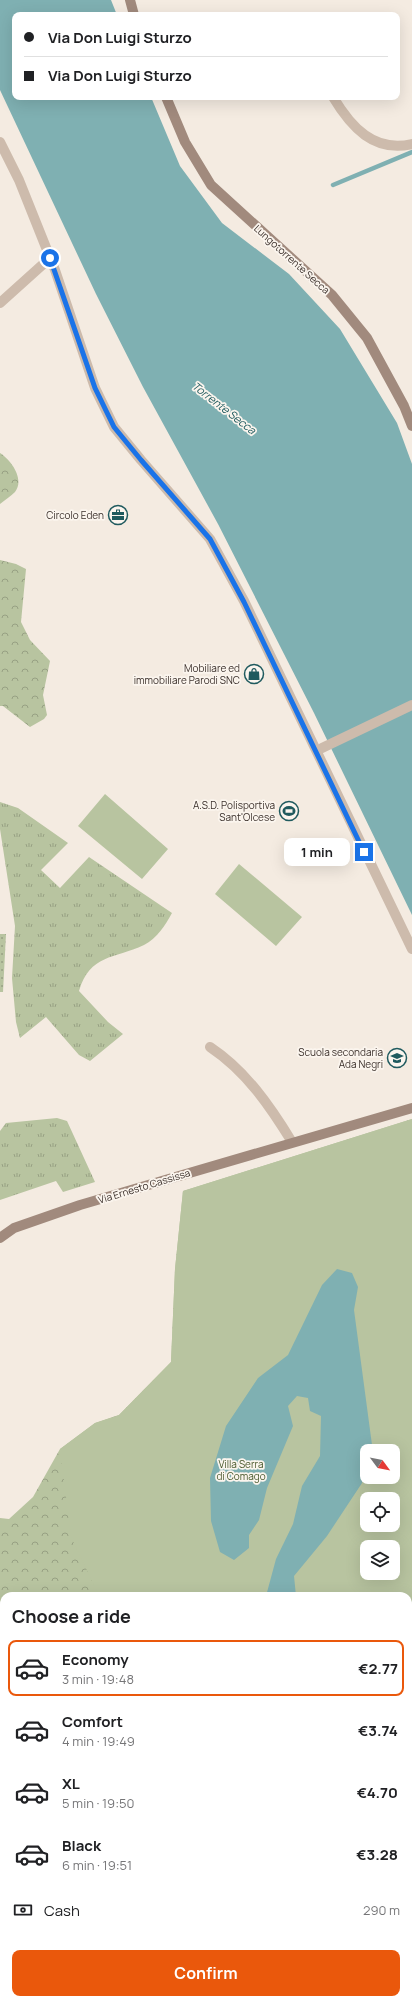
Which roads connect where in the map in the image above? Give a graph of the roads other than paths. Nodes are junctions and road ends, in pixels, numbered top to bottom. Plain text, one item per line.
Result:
1 (130, 0) edge
2 (133, 12) edge
3 (167, 100) edge
4 (335, 100) edge
5 (0, 142) edge
6 (412, 144) edge
7 (50, 258) junction
8 (0, 303) edge
9 (412, 426) edge
10 (412, 705) edge
11 (322, 748) dead end
12 (412, 949) edge
13 (210, 1047) dead end
14 (412, 1108) edge
15 (292, 1142) junction
16 (0, 1238) edge

1 - 2 main road
3 - 9 main road, Lungotorrente Secca
4 - 6 street
5 - 7 street
7 - 8 street
7 - 12 street
10 - 11 street
13 - 15 street
14 - 15 main road, Via Ernesto Cassissa
15 - 16 main road, Via Ernesto Cassissa

